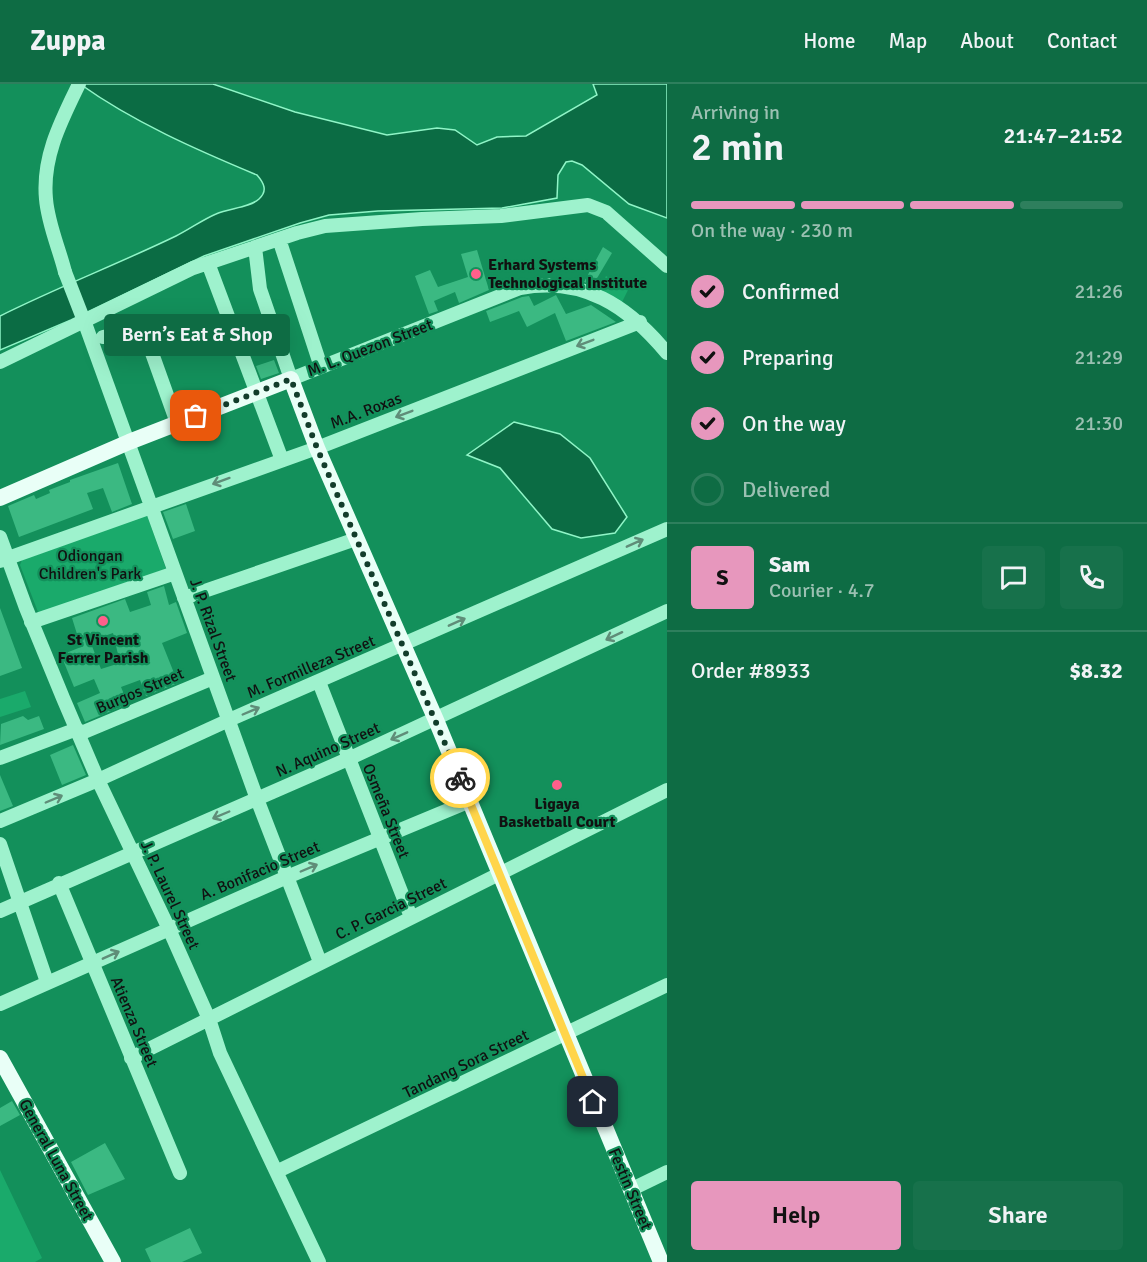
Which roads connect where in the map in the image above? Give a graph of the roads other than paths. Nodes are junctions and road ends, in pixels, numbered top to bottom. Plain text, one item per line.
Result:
1 (80, 84) edge
2 (279, 239) junction
3 (255, 248) junction
4 (208, 263) junction
5 (667, 266) edge
6 (640, 322) junction
7 (103, 337) dead end
8 (667, 353) edge
9 (0, 362) edge
10 (321, 367) junction
11 (291, 379) junction
12 (256, 393) junction
13 (177, 423) junction
14 (129, 442) junction
15 (317, 448) junction
16 (282, 460) junction
17 (0, 498) edge
18 (151, 507) junction
19 (667, 529) edge
20 (0, 537) edge
21 (356, 539) junction
22 (4, 560) edge
23 (175, 573) junction
24 (184, 598) junction
25 (667, 612) edge
26 (31, 622) junction
27 (403, 645) junction
28 (213, 678) junction
29 (319, 682) junction
30 (229, 720) junction
31 (436, 720) junction
32 (78, 732) junction
33 (0, 758) edge
34 (348, 759) junction
35 (98, 780) junction
36 (667, 790) edge
37 (257, 799) junction
38 (470, 801) junction
39 (0, 821) edge
40 (379, 838) junction
41 (0, 844) edge
42 (132, 852) junction
43 (501, 873) junction
44 (287, 878) junction
45 (59, 884) junction
46 (19, 903) junction
47 (0, 911) edge
48 (411, 917) junction
49 (169, 929) junction
50 (320, 962) junction
51 (91, 964) junction
52 (47, 982) junction
53 (667, 985) edge
54 (0, 1004) edge
55 (209, 1019) junction
56 (565, 1036) junction
57 (0, 1058) edge
58 (131, 1058) junction
59 (278, 1172) junction
60 (667, 1172) edge
61 (180, 1173) dead end
62 (630, 1190) junction
63 (113, 1262) edge
64 (319, 1262) edge
65 (661, 1262) edge

1 - 14 street, J. P. Rizal Street, bridge
2 - 3 street
2 - 5 street
2 - 10 street
3 - 4 street
3 - 11 street, Festin Street
4 - 9 street
4 - 12 street
6 - 8 street, M. L. Quezon Street
6 - 10 street, M. L. Quezon Street
6 -> 15 street, M.A. Roxas
7 - 13 street
10 - 11 street, M. L. Quezon Street
11 - 12 main road, M. L. Quezon Street
11 - 15 main road, Festin Street
12 - 13 main road, M. L. Quezon Street
12 - 16 street
13 - 14 main road, M. L. Quezon Street
14 - 17 main road, M. L. Quezon Street
14 - 18 street, J. P. Rizal Street
15 - 16 street, M.A. Roxas
15 - 21 main road, Festin Street
16 -> 18 street, M.A. Roxas
18 - 22 street, M.A. Roxas
18 - 23 street, J. P. Rizal Street
27 -> 19 street, M. Formilleza Street
20 - 22 street, J. P. Laurel Street
21 - 24 street
21 - 27 main road, Festin Street
22 - 26 street, J. P. Laurel Street
23 - 24 street, J. P. Rizal Street
23 - 26 street
24 - 28 street, J. P. Rizal Street
25 -> 31 street, N. Aquino Street
26 - 32 street, J. P. Laurel Street
27 - 29 street, M. Formilleza Street
27 - 31 main road, Festin Street
28 - 30 street, J. P. Rizal Street
28 - 32 street, Burgos Street
30 -> 29 street, M. Formilleza Street
29 - 34 street, Osmeña Street
30 - 35 street, M. Formilleza Street
30 - 37 street, J. P. Rizal Street
31 -> 34 street, N. Aquino Street
31 - 38 main road, Festin Street
32 - 33 street, Burgos Street
32 - 35 street, J. P. Laurel Street
34 - 37 street, N. Aquino Street
34 - 40 street, Osmeña Street
39 -> 35 street, M. Formilleza Street
35 - 42 street, J. P. Laurel Street
36 - 43 street, C. P. Garcia Street
37 -> 42 street, N. Aquino Street
37 - 44 street, J. P. Rizal Street
38 - 40 street, A. Bonifacio Street
38 - 43 main road, Festin Street
44 -> 40 street, A. Bonifacio Street
40 - 48 street, Osmeña Street
41 - 46 street
42 - 45 street, N. Aquino Street
42 - 49 street, J. P. Laurel Street
43 - 48 street, C. P. Garcia Street
43 - 56 main road, Festin Street
44 - 49 street, A. Bonifacio Street
44 - 50 street, J. P. Rizal Street
45 - 46 street, N. Aquino Street
45 - 51 street, Atienza Street
46 - 47 street, N. Aquino Street
46 - 52 street
48 - 50 street, C. P. Garcia Street
51 -> 49 street, A. Bonifacio Street
49 - 55 street, J. P. Laurel Street
50 - 55 street, C. P. Garcia Street
51 - 52 street, A. Bonifacio Street
51 - 58 street, Atienza Street
52 - 54 street, A. Bonifacio Street
53 - 56 street, Tandang Sora Street
55 - 58 street, C. P. Garcia Street
55 - 59 street, J. P. Laurel Street
56 - 59 street, Tandang Sora Street
56 - 62 main road, Festin Street
57 - 63 main road, General Luna Street
58 - 61 street, Atienza Street
59 - 64 street, J. P. Laurel Street
60 - 62 street
62 - 65 main road, Festin Street

